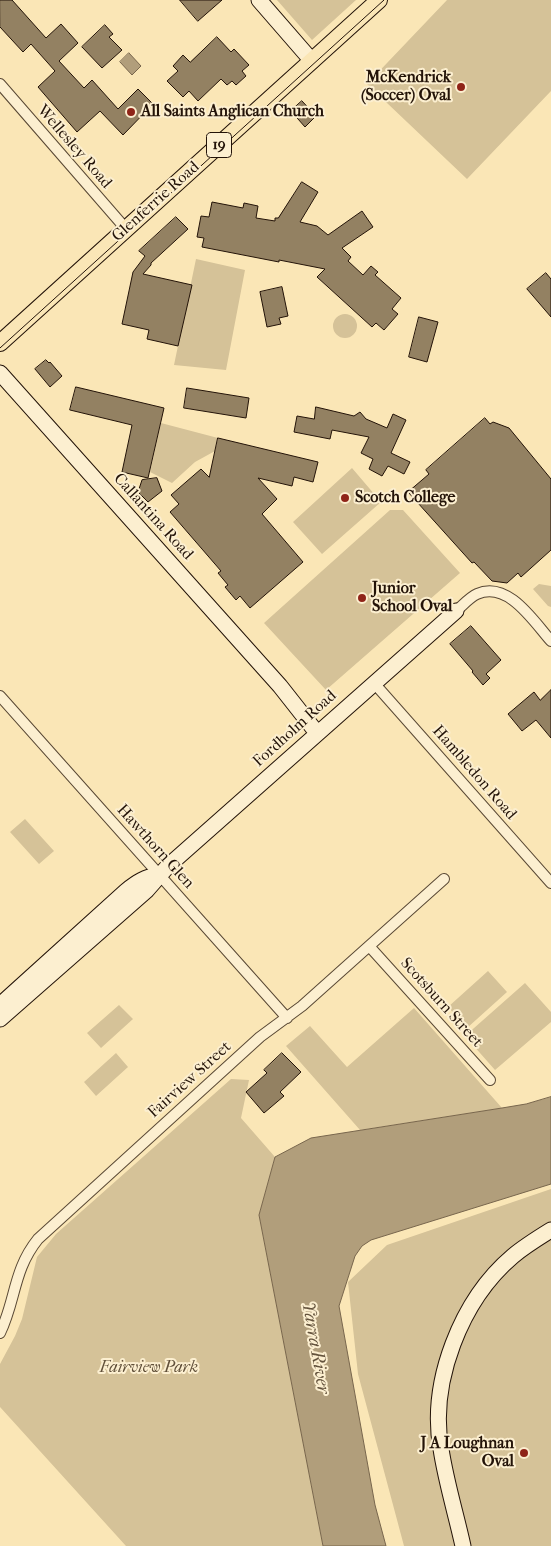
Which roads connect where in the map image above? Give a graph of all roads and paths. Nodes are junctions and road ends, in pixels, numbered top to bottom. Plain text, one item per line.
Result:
1 (259, 0) edge
2 (379, 0) edge
3 (312, 61) junction
4 (0, 84) edge
5 (126, 229) junction
6 (0, 343) edge
7 (0, 373) edge
8 (456, 611) joint
9 (551, 641) edge
10 (374, 683) junction
11 (0, 696) edge
12 (321, 730) junction
13 (159, 875) junction
14 (444, 879) dead end
15 (551, 883) edge
16 (369, 946) junction
17 (0, 1005) edge
18 (287, 1018) junction
19 (0, 1019) edge
20 (490, 1080) dead end
21 (551, 1230) edge
22 (0, 1333) edge
23 (463, 1546) edge

1 - 3 street
2 - 3 main road, Glenferrie Road / 19
3 - 5 main road, Glenferrie Road / 19
4 - 5 street, Wellesley Road
5 - 6 main road, Glenferrie Road / 19
7 - 12 street, Callantina Road
8 - 9 street
8 - 10 street, Fordholm Road
10 - 12 street, Fordholm Road
10 - 15 street, Hambledon Road
11 - 13 street, Hawthorn Glen
12 - 13 street, Fordholm Road
13 - 17 street, Fordholm Road
13 - 18 street, Hawthorn Glen
13 - 19 street, Fordholm Road
14 - 16 street, Fairview Street
16 - 18 street, Fairview Street
16 - 20 street, Scotsburn Street
18 - 22 street, Fairview Street
21 - 23 street

